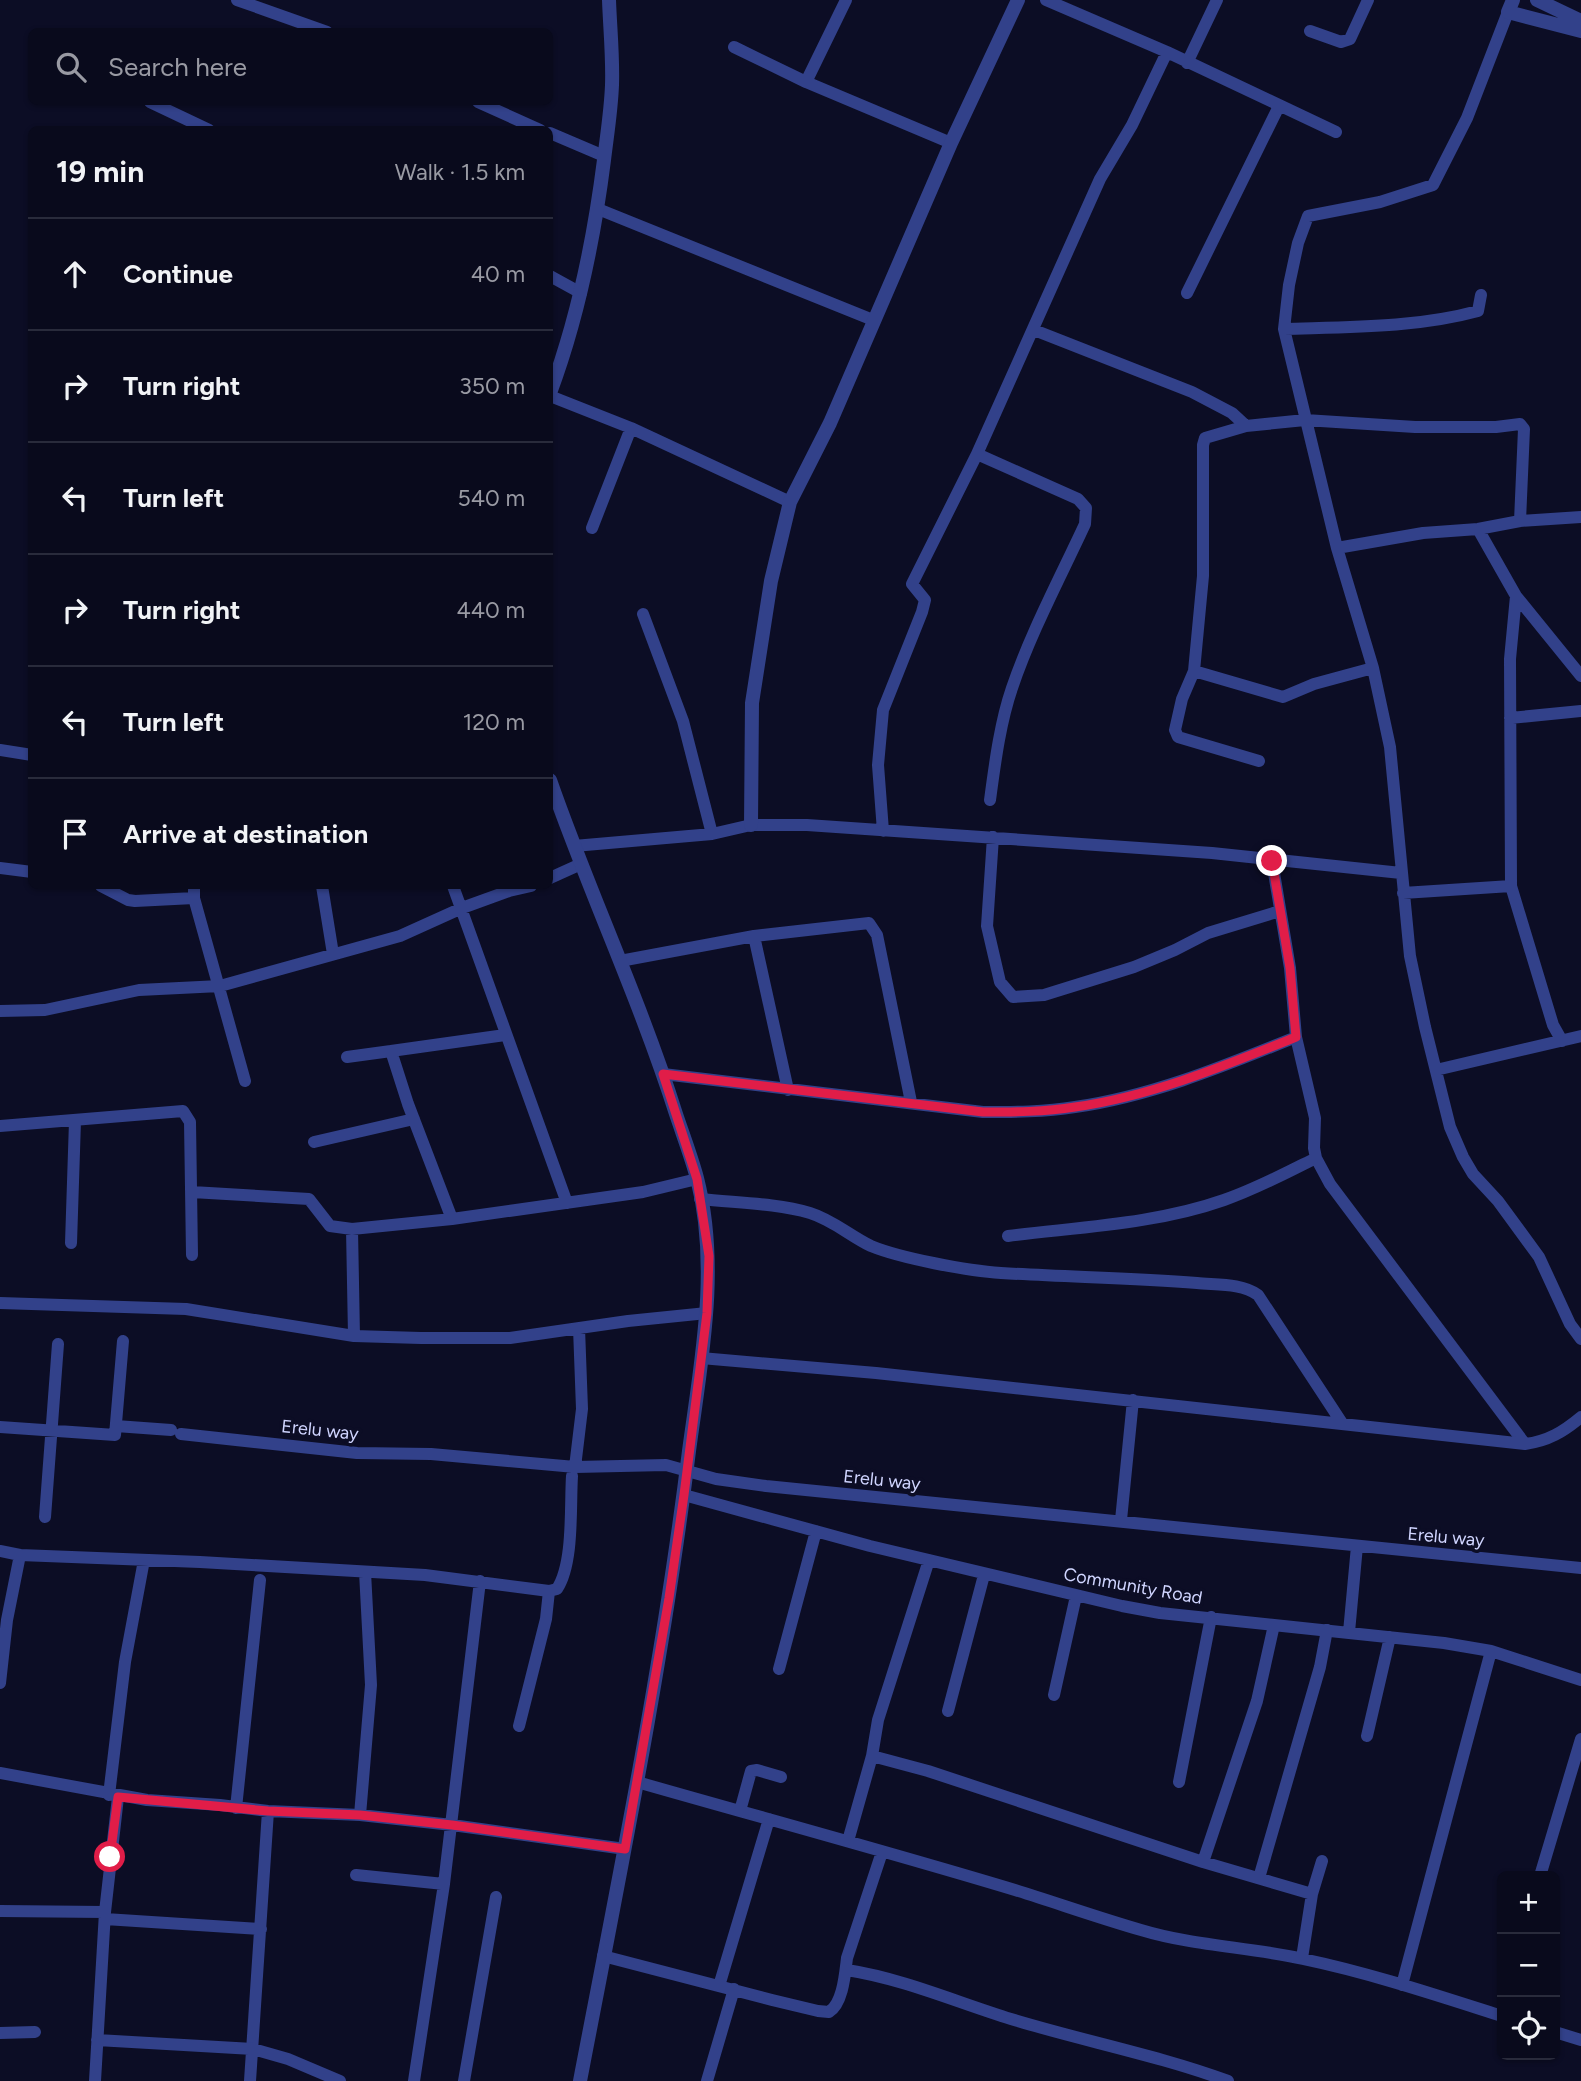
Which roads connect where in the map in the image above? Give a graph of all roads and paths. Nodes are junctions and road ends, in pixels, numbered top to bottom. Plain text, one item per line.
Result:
1 (237, 0) edge
2 (609, 0) edge
3 (846, 0) edge
4 (1018, 0) edge
5 (1046, 0) edge
6 (1217, 0) edge
7 (1368, 0) edge
8 (1537, 0) edge
9 (1510, 6) edge
10 (1581, 21) edge
11 (316, 28) edge
12 (1310, 31) dead end
13 (1581, 31) edge
14 (734, 47) dead end
15 (1167, 52) junction
16 (1187, 63) junction
17 (806, 82) junction
18 (155, 105) edge
19 (485, 105) edge
20 (1279, 106) junction
21 (187, 125) edge
22 (531, 126) edge
23 (1336, 132) dead end
24 (553, 134) edge
25 (951, 143) junction
26 (604, 156) junction
27 (598, 209) junction
28 (553, 278) edge
29 (581, 293) junction
30 (1187, 293) dead end
31 (1482, 296) dead end
32 (873, 320) junction
33 (1284, 329) junction
34 (1034, 330) junction
35 (556, 357) edge
36 (553, 376) edge
37 (553, 395) edge
38 (1305, 420) junction
39 (1246, 426) junction
40 (631, 428) junction
41 (976, 454) junction
42 (790, 502) junction
43 (1581, 517) edge
44 (1520, 521) junction
45 (592, 528) dead end
46 (1478, 529) junction
47 (1337, 548) junction
48 (1516, 596) junction
49 (643, 614) dead end
50 (1578, 667) edge
51 (1373, 668) junction
52 (1194, 671) junction
53 (1581, 711) edge
54 (1510, 718) junction
55 (0, 750) edge
56 (28, 754) edge
57 (1259, 761) dead end
58 (553, 788) edge
59 (990, 800) dead end
60 (751, 825) junction
61 (883, 831) junction
62 (712, 834) junction
63 (993, 837) junction
64 (574, 846) junction
65 (1272, 861) junction
66 (581, 864) junction
67 (0, 868) edge
68 (28, 872) edge
69 (1401, 873) junction
70 (553, 877) edge
71 (1511, 886) junction
72 (107, 889) edge
73 (322, 889) edge
74 (454, 889) edge
75 (518, 889) edge
76 (194, 892) edge
77 (1403, 893) junction
78 (463, 908) junction
79 (1280, 911) junction
80 (754, 936) junction
81 (333, 954) junction
82 (620, 961) junction
83 (220, 986) junction
84 (0, 1011) edge
85 (505, 1035) junction
86 (1581, 1036) edge
87 (1296, 1037) junction
88 (1562, 1041) junction
89 (391, 1051) junction
90 (347, 1057) dead end
91 (1436, 1070) junction
92 (663, 1074) junction
93 (245, 1081) dead end
94 (788, 1090) junction
95 (911, 1102) junction
96 (414, 1119) junction
97 (75, 1121) junction
98 (0, 1126) edge
99 (314, 1142) dead end
100 (1316, 1158) junction
101 (697, 1179) junction
102 (192, 1192) junction
103 (700, 1199) junction
104 (567, 1203) junction
105 (452, 1219) junction
106 (352, 1229) junction
107 (1008, 1236) dead end
108 (71, 1243) dead end
109 (192, 1255) dead end
110 (0, 1303) edge
111 (707, 1313) junction
112 (579, 1328) junction
113 (354, 1336) junction
114 (1581, 1339) edge
115 (122, 1341) dead end
116 (58, 1344) dead end
117 (701, 1358) junction
118 (1133, 1400) junction
119 (1581, 1417) edge
120 (1342, 1423) junction
121 (116, 1426) junction
122 (0, 1427) edge
123 (52, 1432) junction
124 (1525, 1444) junction
125 (573, 1471) junction
126 (687, 1472) junction
127 (684, 1495) junction
128 (45, 1517) dead end
129 (1121, 1520) junction
130 (816, 1531) junction
131 (1357, 1546) junction
132 (0, 1551) edge
133 (20, 1555) junction
134 (144, 1560) junction
135 (929, 1560) junction
136 (1581, 1568) edge
137 (365, 1572) junction
138 (984, 1575) junction
139 (260, 1580) dead end
140 (480, 1581) junction
141 (550, 1591) junction
142 (1076, 1595) junction
143 (1211, 1617) junction
144 (1274, 1625) junction
145 (1327, 1630) junction
146 (1349, 1632) junction
147 (1390, 1637) junction
148 (1491, 1651) junction
149 (779, 1669) dead end
150 (1581, 1680) edge
151 (0, 1683) edge
152 (1054, 1695) dead end
153 (948, 1711) dead end
154 (519, 1726) dead end
155 (1367, 1736) dead end
156 (1581, 1739) edge
157 (872, 1756) junction
158 (0, 1773) edge
159 (781, 1777) dead end
160 (637, 1782) junction
161 (1178, 1782) dead end
162 (113, 1796) junction
163 (236, 1808) junction
164 (268, 1811) junction
165 (740, 1811) junction
166 (360, 1815) junction
167 (769, 1819) junction
168 (452, 1825) junction
169 (849, 1841) junction
170 (625, 1849) junction
171 (881, 1852) junction
172 (1322, 1861) dead end
173 (1203, 1863) junction
174 (1541, 1871) edge
175 (356, 1875) dead end
176 (1259, 1878) junction
177 (444, 1884) junction
178 (1312, 1894) junction
179 (496, 1897) dead end
180 (0, 1910) edge
181 (105, 1915) junction
182 (261, 1929) junction
183 (603, 1956) junction
184 (1302, 1958) junction
185 (847, 1970) junction
186 (1402, 1985) junction
187 (719, 1986) junction
188 (734, 1989) junction
189 (1497, 2013) edge
190 (35, 2032) dead end
191 (0, 2033) edge
192 (1560, 2034) edge
193 (97, 2040) junction
194 (1581, 2040) edge
195 (253, 2049) junction
196 (95, 2081) edge
197 (250, 2081) edge
198 (340, 2081) edge
199 (414, 2081) edge
200 (464, 2081) edge
201 (580, 2081) edge
202 (707, 2081) edge
203 (1228, 2081) edge

1 - 11 street
2 - 26 street
3 - 17 street
4 - 25 street
5 - 15 street
6 - 16 street
7 - 12 street
8 - 10 street
9 - 13 street
9 - 33 street
14 - 17 street
15 - 16 street
15 - 34 street
16 - 20 street
17 - 25 street
18 - 21 street
19 - 22 street
20 - 23 street
20 - 30 street
24 - 26 street
25 - 32 street
26 - 27 street
27 - 29 street
27 - 32 street
28 - 29 street
29 - 35 street
31 - 33 street
32 - 42 street
33 - 38 street
34 - 39 street
34 - 41 street
35 - 36 street
37 - 40 street
38 - 39 street
38 - 44 street
38 - 47 street
39 - 52 street
40 - 42 street
40 - 45 street
41 - 59 street
41 - 61 street
42 - 60 street
43 - 44 street
44 - 46 street
46 - 47 street
46 - 48 street
47 - 51 street
48 - 50 street
48 - 54 street
49 - 62 street
51 - 52 street
51 - 69 street
52 - 57 street
53 - 54 street
54 - 71 street
55 - 56 street
58 - 64 street
60 - 61 street
60 - 62 street
61 - 63 street
62 - 64 street
63 - 65 street
63 - 79 street
64 - 66 street
65 - 69 street
65 - 79 street
66 - 70 street
66 - 82 street
67 - 68 street
69 - 77 street
71 - 77 street
71 - 88 street
72 - 76 street
73 - 81 street
74 - 78 street
75 - 78 street
76 - 83 street
77 - 91 street
78 - 81 street
78 - 85 street
79 - 87 street
80 - 82 street
80 - 94 street
80 - 95 street
81 - 83 street
82 - 92 street
83 - 84 street
83 - 93 street
85 - 89 street
85 - 104 street
86 - 88 street
87 - 95 street
87 - 100 street
88 - 91 street
89 - 90 street
89 - 96 street
91 - 114 street
92 - 94 street
92 - 101 street
94 - 95 street
96 - 99 street
96 - 105 street
97 - 98 street
97 - 102 street
97 - 108 street
100 - 107 street
100 - 124 street
101 - 103 street
101 - 104 street
102 - 106 street
102 - 109 street
103 - 111 street
103 - 120 street
104 - 105 street
105 - 106 street
106 - 113 street
110 - 113 street
111 - 112 street
111 - 117 street
112 - 113 street
112 - 125 street
115 - 121 street
116 - 123 street
117 - 118 street
117 - 126 street
118 - 120 street
118 - 129 street
119 - 124 street
120 - 124 street
121 - 123 street
121 - 125 street, Erelu way
122 - 123 street
123 - 128 street
125 - 126 street, Erelu way
125 - 141 street
126 - 127 street
126 - 129 street, Erelu way
127 - 130 street, Community Road
127 - 160 street
129 - 131 street, Erelu way
130 - 135 street, Community Road
130 - 149 street
131 - 136 street, Erelu way
131 - 146 street
132 - 133 street
133 - 134 street
133 - 151 street
134 - 137 street
134 - 162 street
135 - 138 street, Community Road
135 - 157 street
137 - 140 street
137 - 166 street
138 - 142 street, Community Road
138 - 153 street
139 - 163 street
140 - 141 street
140 - 168 street
141 - 154 street
142 - 143 street, Community Road
142 - 152 street
143 - 144 street, Community Road
143 - 161 street
144 - 145 street, Community Road
144 - 173 street
145 - 146 street, Community Road
145 - 176 street
146 - 147 street, Community Road
147 - 148 street, Community Road
147 - 155 street
148 - 150 street, Community Road
148 - 186 street
156 - 174 street
157 - 169 street
157 - 173 street
158 - 162 street
159 - 165 street
160 - 165 street
160 - 170 street
162 - 163 street
162 - 181 street
163 - 164 street
164 - 166 street
164 - 182 street
165 - 167 street
166 - 168 street
167 - 169 street
167 - 187 street
168 - 170 street
168 - 177 street
169 - 171 street
170 - 183 street
171 - 184 street
171 - 185 street
172 - 178 street
173 - 176 street
175 - 177 street
176 - 178 street
177 - 199 street
178 - 184 street
179 - 200 street
180 - 181 street
181 - 182 street
181 - 193 street
182 - 195 street
183 - 187 street
183 - 201 street
184 - 186 street
185 - 188 street
185 - 203 street
186 - 189 street
187 - 188 street
188 - 202 street
190 - 191 street
192 - 194 street
193 - 195 street
193 - 196 street
195 - 197 street
195 - 198 street

